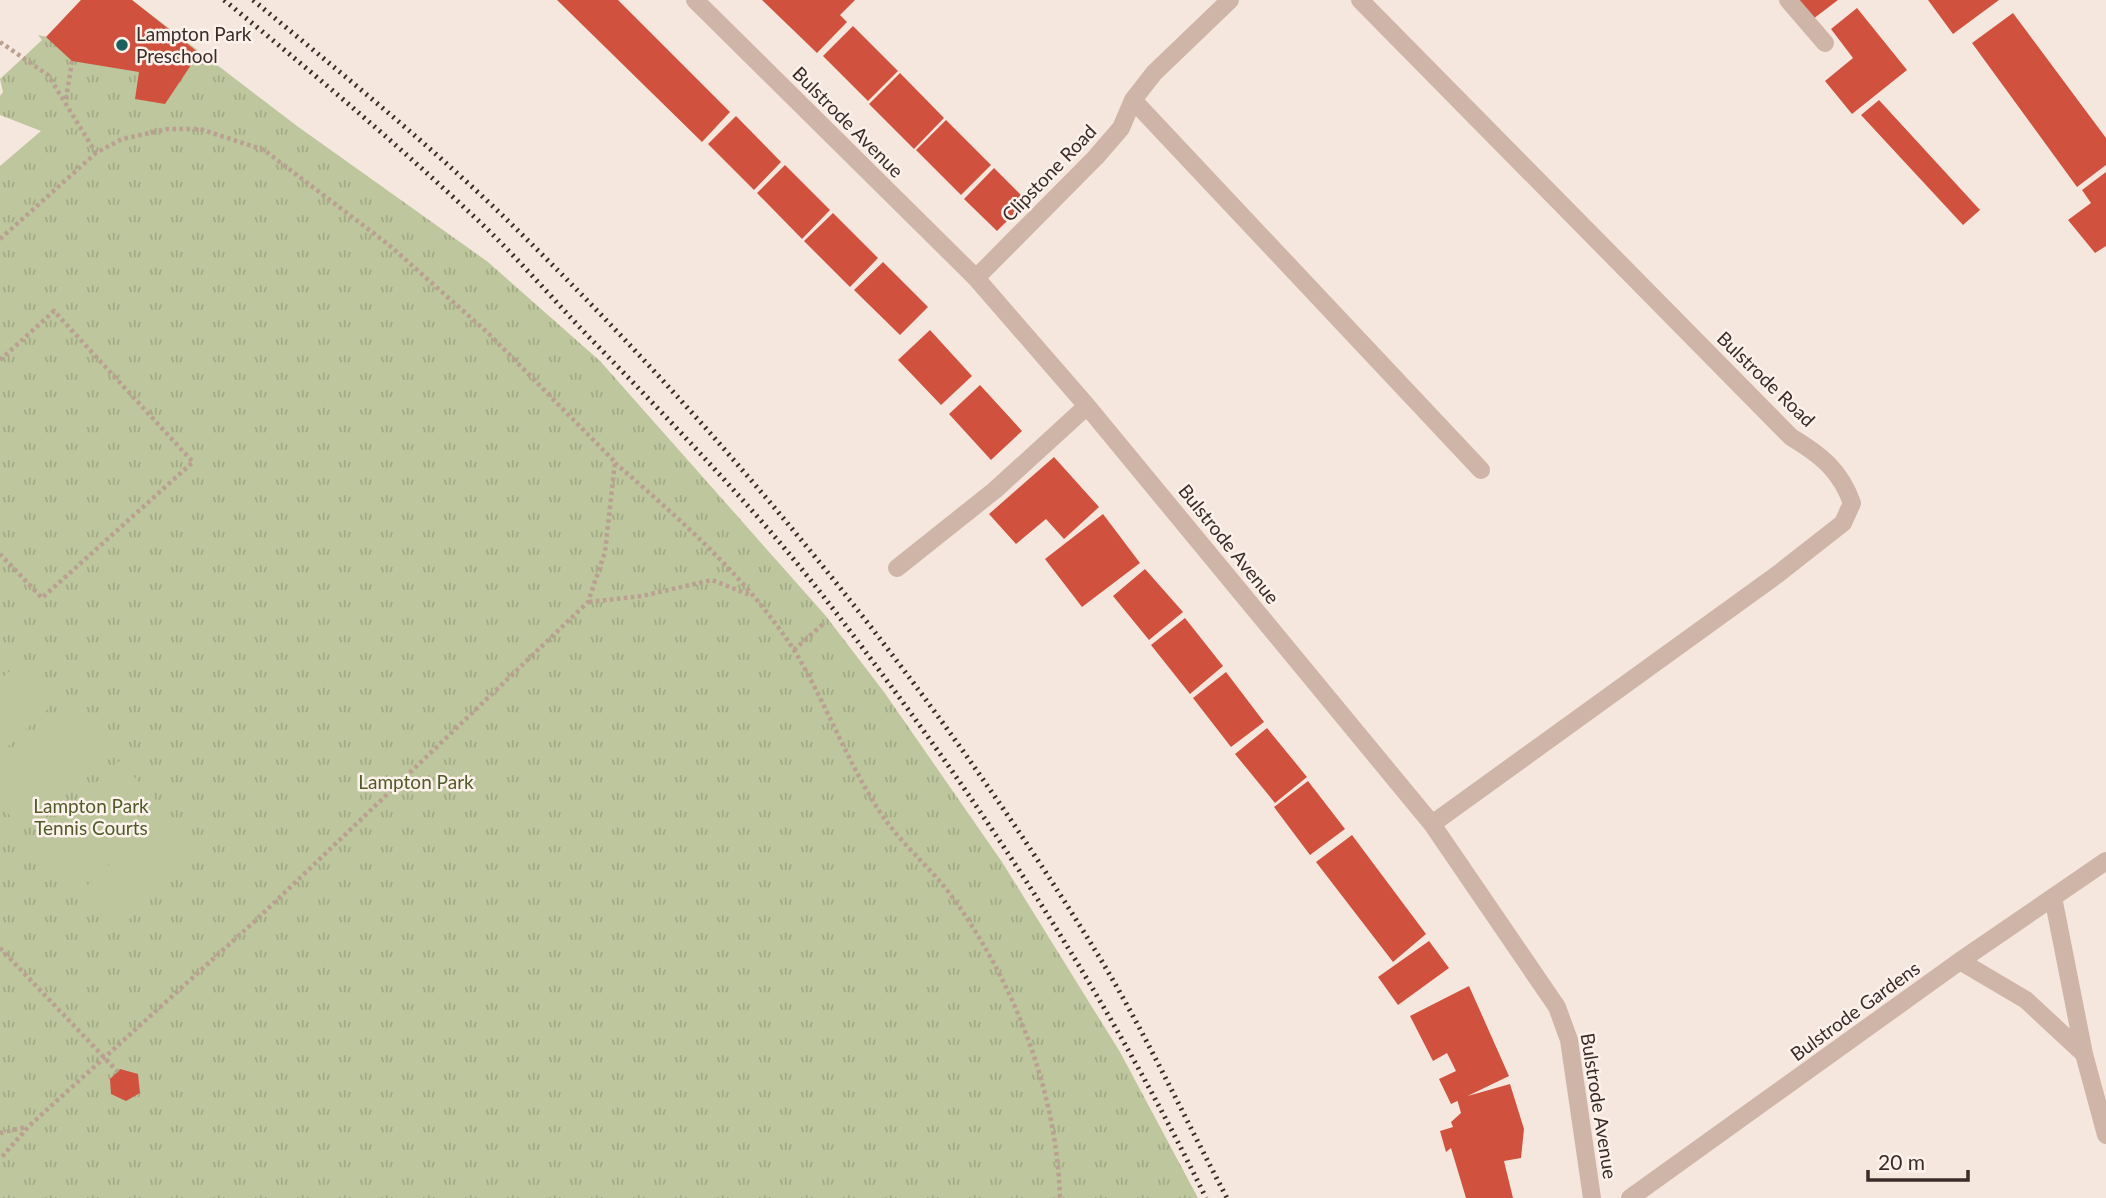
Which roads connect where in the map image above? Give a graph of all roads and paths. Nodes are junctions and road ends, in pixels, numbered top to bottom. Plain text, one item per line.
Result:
1 (695, 0) edge
2 (1230, 0) edge
3 (1360, 0) edge
4 (1788, 0) edge
5 (0, 42) edge
6 (1825, 43) dead end
7 (72, 61) dead end
8 (66, 100) junction
9 (1133, 100) junction
10 (96, 153) junction
11 (0, 239) edge
12 (976, 278) junction
13 (0, 360) edge
14 (1087, 406) junction
15 (615, 462) junction
16 (1481, 470) dead end
17 (0, 554) edge
18 (897, 568) dead end
19 (751, 596) junction
20 (589, 602) junction
21 (823, 624) dead end
22 (794, 650) junction
23 (1432, 824) junction
24 (2106, 861) edge
25 (2053, 897) junction
26 (0, 948) edge
27 (1960, 961) junction
28 (2084, 1054) junction
29 (105, 1058) junction
30 (118, 1072) dead end
31 (29, 1126) junction
32 (0, 1133) edge
33 (2106, 1135) edge
34 (0, 1159) edge
35 (1060, 1198) edge
36 (1592, 1198) edge
37 (1630, 1198) edge

1 - 12 street, Bulstrode Avenue
2 - 9 street, Clipstone Road
3 - 23 street, Bulstrode Road
4 - 6 street
5 - 8 path
7 - 8 path
8 - 10 path
9 - 12 street, Clipstone Road
9 - 16 street
10 - 11 path
10 - 15 path
12 - 14 street, Bulstrode Avenue
13 - 17 path
14 - 18 street
14 - 23 street, Bulstrode Avenue
15 - 19 path
15 - 20 path
19 - 20 path
19 - 22 path
20 - 29 path
21 - 22 path
22 - 35 path
23 - 36 street, Bulstrode Avenue
24 - 25 street, Bulstrode Gardens
25 - 27 street, Bulstrode Gardens
25 - 28 street
26 - 29 path
27 - 28 street
27 - 37 street, Bulstrode Gardens
28 - 33 street
29 - 30 path
29 - 31 path
31 - 32 path
31 - 34 path

